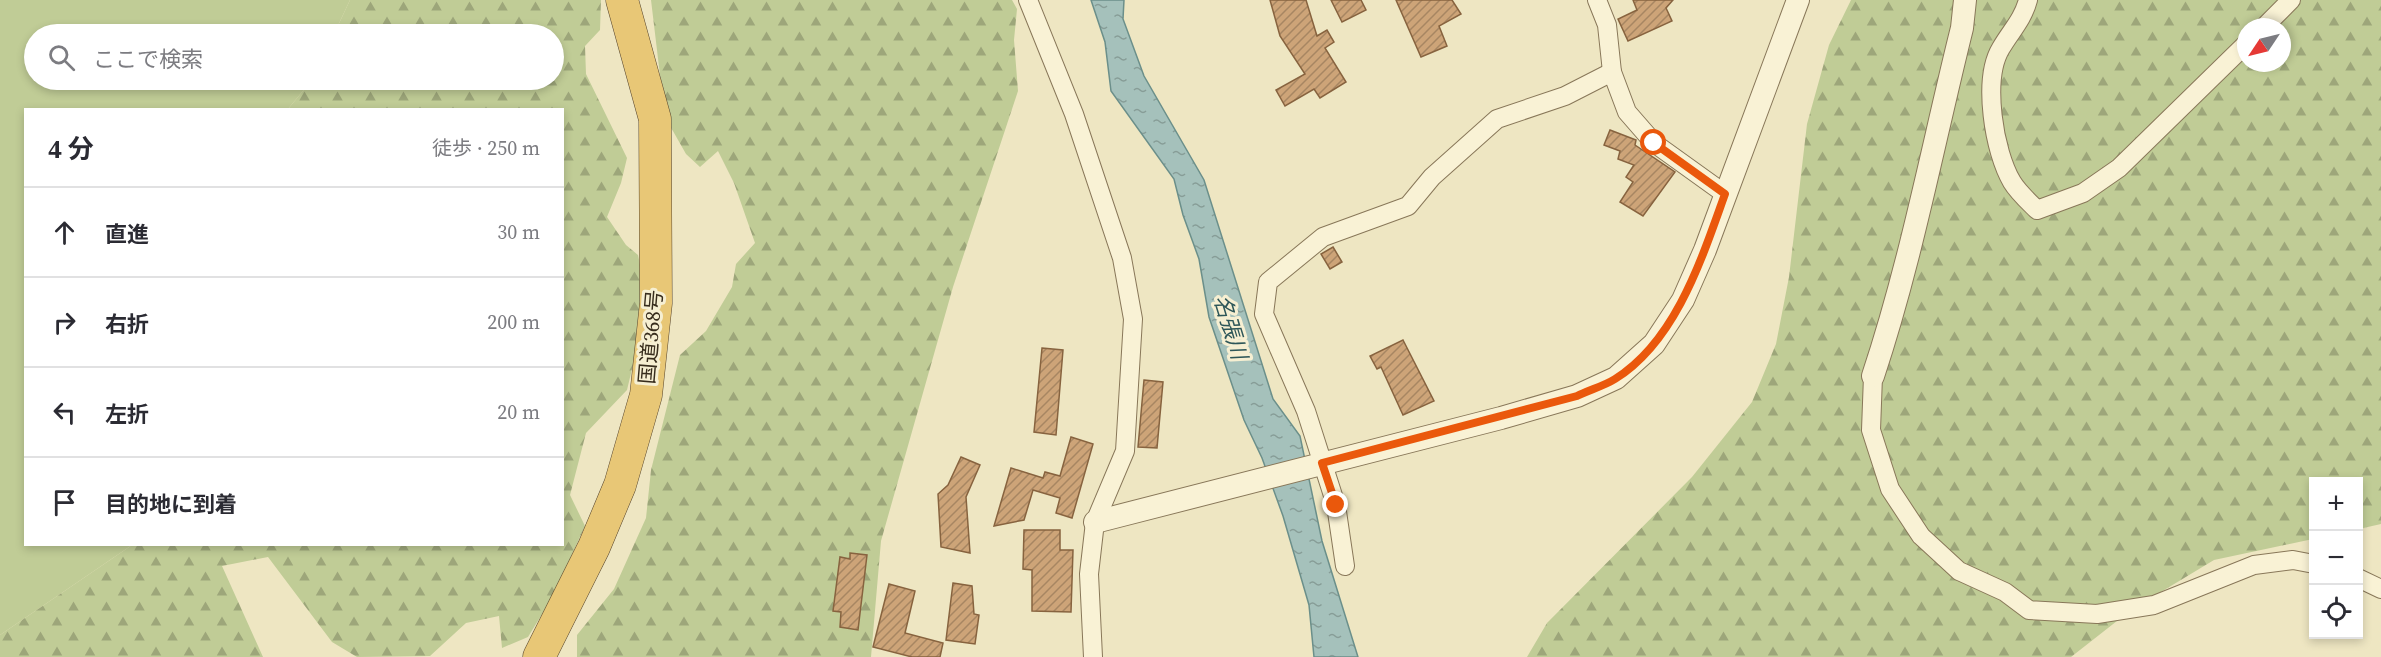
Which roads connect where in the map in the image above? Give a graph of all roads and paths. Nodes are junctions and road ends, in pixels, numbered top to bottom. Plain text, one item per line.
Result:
1 (622, 0) edge
2 (1028, 0) edge
3 (1597, 0) edge
4 (1798, 0) edge
5 (1965, 0) edge
6 (2028, 0) edge
7 (2291, 0) edge
8 (2273, 18) edge
9 (2237, 53) edge
10 (1612, 72) junction
11 (1725, 194) junction
12 (1873, 376) joint
13 (1322, 463) junction
14 (1095, 522) junction
15 (2309, 563) edge
16 (1345, 566) dead end
17 (2363, 580) edge
18 (2381, 589) edge
19 (539, 657) edge
20 (1093, 657) edge

1 - 19 highway, 国道368号
2 - 14 street
3 - 10 street
4 - 11 street
5 - 12 street
6 - 9 street
7 - 8 street
10 - 11 street
10 - 13 street
11 - 13 street
12 - 15 street
13 - 14 street
13 - 16 street
14 - 20 street
17 - 18 street

